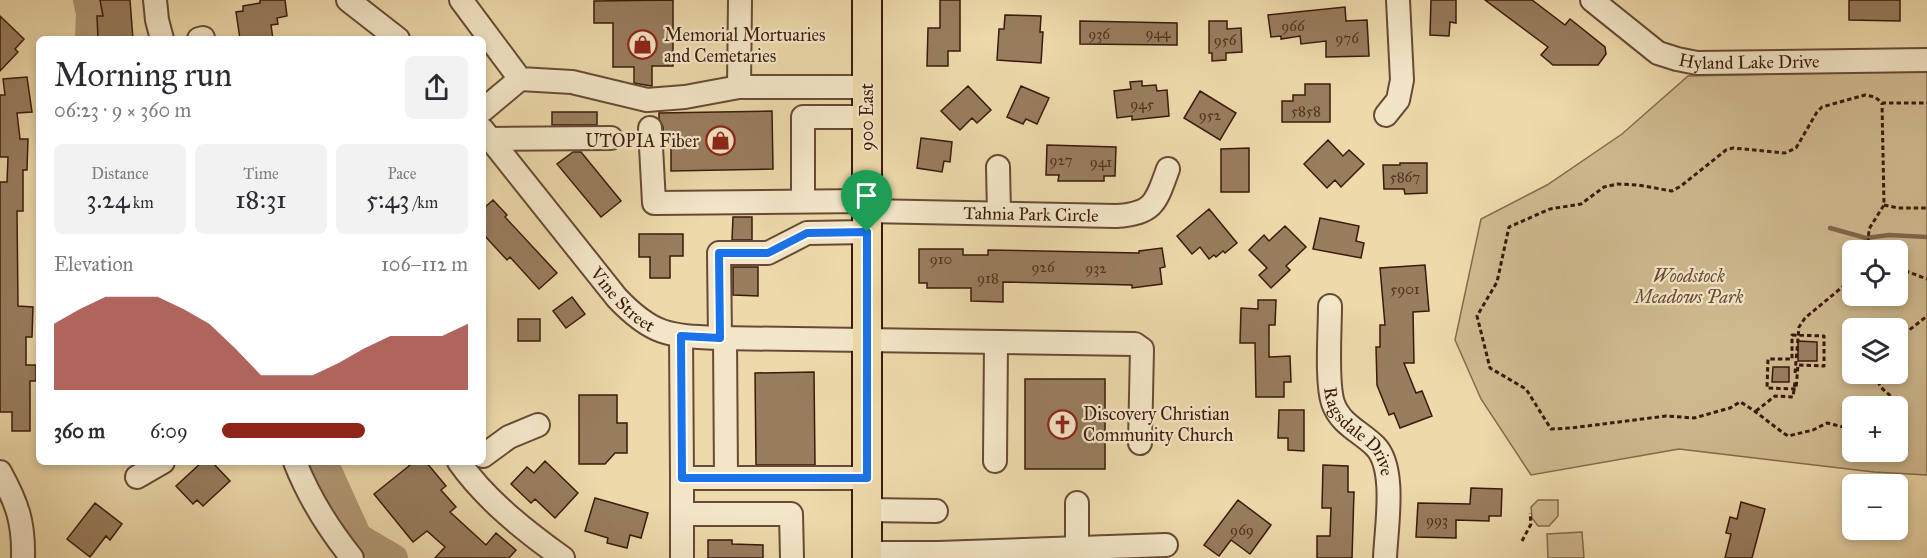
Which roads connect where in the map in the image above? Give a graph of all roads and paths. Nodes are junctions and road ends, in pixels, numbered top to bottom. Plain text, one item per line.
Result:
1 (154, 0) edge
2 (348, 0) edge
3 (461, 0) edge
4 (740, 0) edge
5 (867, 0) edge
6 (1398, 0) edge
7 (1592, 0) edge
8 (161, 36) edge
9 (394, 36) edge
10 (1927, 60) edge
11 (520, 79) junction
12 (739, 87) junction
13 (867, 87) junction
14 (1882, 103) junction
15 (1927, 103) edge
16 (486, 107) edge
17 (1386, 115) dead end
18 (867, 117) junction
19 (650, 128) dead end
20 (486, 135) edge
21 (611, 138) dead end
22 (998, 167) dead end
23 (1168, 169) dead end
24 (803, 201) junction
25 (1884, 205) junction
26 (1927, 208) edge
27 (999, 213) junction
28 (867, 214) junction
29 (1868, 240) edge
30 (1908, 272) edge
31 (1927, 279) edge
32 (1842, 287) edge
33 (1330, 306) dead end
34 (1927, 316) edge
35 (1908, 331) edge
36 (1798, 335) junction
37 (681, 336) junction
38 (723, 338) junction
39 (867, 341) junction
40 (996, 343) junction
41 (1879, 384) edge
42 (1794, 389) junction
43 (1891, 396) edge
44 (1756, 411) junction
45 (538, 425) dead end
46 (1842, 427) edge
47 (1140, 443) dead end
48 (486, 454) edge
49 (995, 461) dead end
50 (158, 465) edge
51 (296, 465) edge
52 (467, 465) edge
53 (0, 472) edge
54 (137, 477) dead end
55 (682, 478) junction
56 (726, 478) junction
57 (867, 478) junction
58 (1077, 503) dead end
59 (867, 510) junction
60 (936, 511) dead end
61 (1530, 513) dead end
62 (682, 514) junction
63 (1522, 541) dead end
64 (1166, 545) dead end
65 (1077, 553) edge
66 (867, 556) edge
67 (23, 558) edge
68 (352, 558) edge
69 (563, 558) edge
70 (682, 558) edge
71 (792, 558) edge
72 (1385, 558) edge

1 - 8 street
2 - 9 street
3 - 11 street
4 - 12 street
5 - 13 main road, 900 East
6 - 17 street
7 - 10 street, Hyland Lake Drive
11 - 12 street
11 - 16 street
12 - 13 street
13 - 18 main road, 900 East
14 - 15 path
14 - 25 path
14 - 44 path
18 - 24 street
18 - 28 main road, 900 East
19 - 24 street
20 - 21 street
20 - 37 street, Vine Street
22 - 27 street
23 - 27 street, Tahnia Park Circle
24 - 28 street
25 - 26 path
25 - 29 path
27 - 28 street, Tahnia Park Circle
28 - 38 street
28 - 39 main road, 900 East
30 - 31 path
32 - 36 path
33 - 72 street, Ragsdale Drive
34 - 35 path
36 - 42 path
36 - 42 path
36 - 42 path
37 - 38 street, Vine Street
37 - 55 street
38 - 39 street, Vine Street
38 - 56 street
39 - 40 street, Vine Street
39 - 57 main road, 900 East
40 - 47 street, Vine Street
40 - 49 street
41 - 43 path
42 - 44 path
44 - 46 path
45 - 48 street
50 - 54 street
51 - 68 street
52 - 69 street
53 - 67 street
55 - 56 street
55 - 62 street
56 - 57 street
57 - 59 main road, 900 East
58 - 65 street
59 - 60 street
59 - 66 main road, 900 East
61 - 63 path
62 - 70 street
62 - 71 street
64 - 65 street
65 - 66 street

